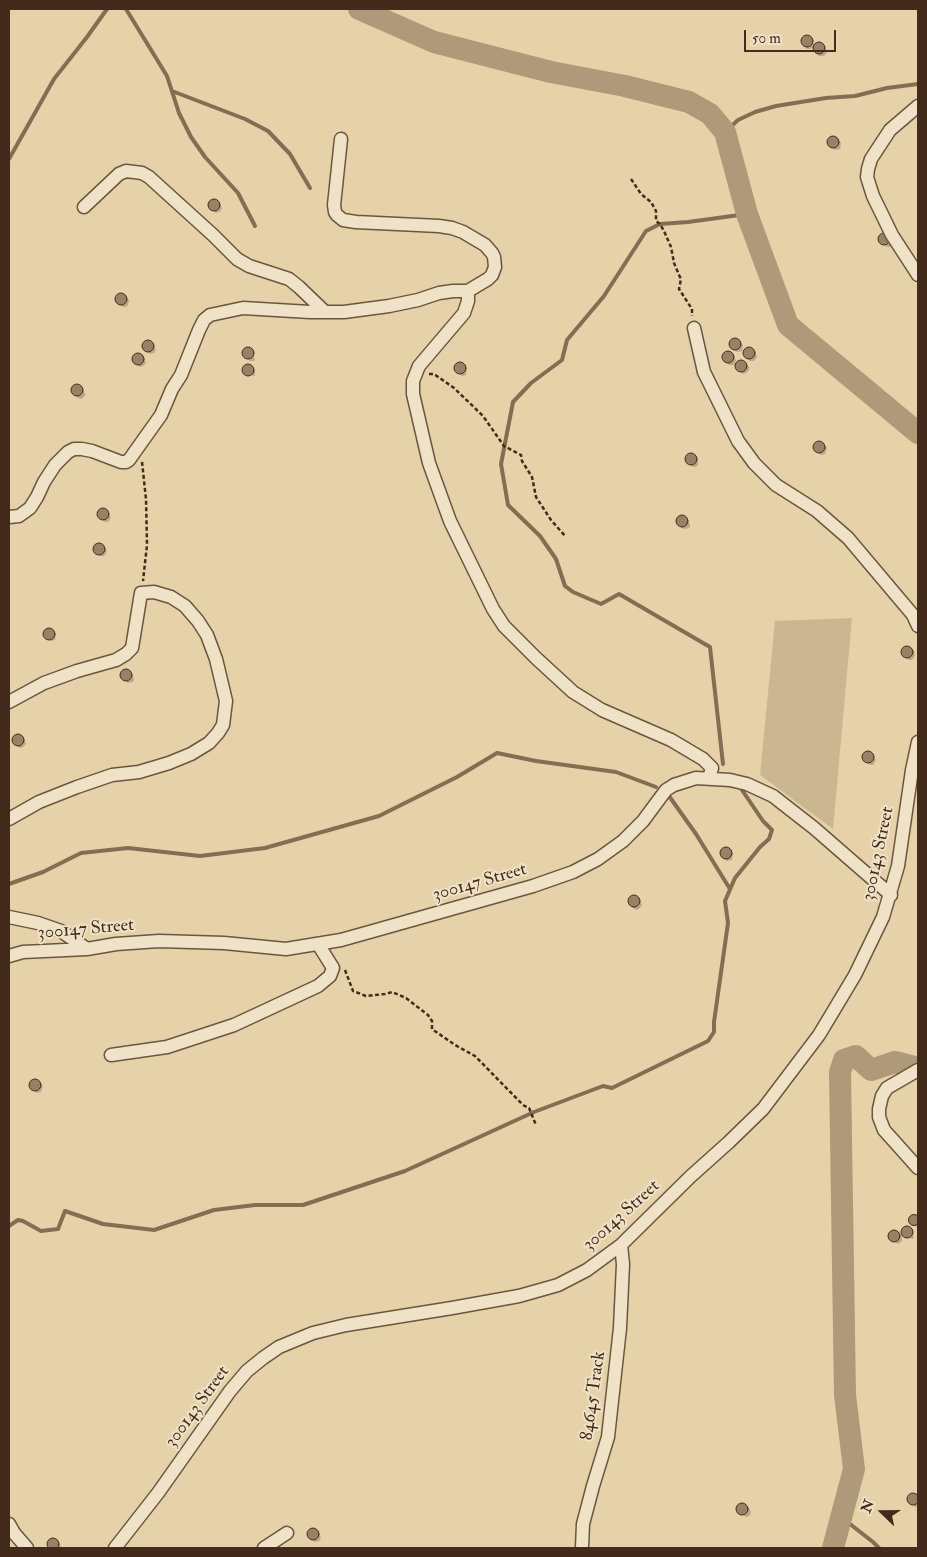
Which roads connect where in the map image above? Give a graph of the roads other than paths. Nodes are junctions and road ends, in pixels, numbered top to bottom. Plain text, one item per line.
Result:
1 (918, 106) edge
2 (341, 139) dead end
3 (84, 207) dead end
4 (918, 276) edge
5 (468, 292) junction
6 (325, 312) junction
7 (694, 330) road end
8 (9, 517) edge
9 (918, 626) edge
10 (9, 702) edge
11 (918, 742) edge
12 (708, 778) junction
13 (9, 819) edge
14 (890, 895) junction
15 (9, 917) edge
16 (318, 944) junction
17 (87, 949) junction
18 (9, 956) edge
19 (111, 1055) dead end
20 (918, 1070) edge
21 (918, 1168) edge
22 (621, 1245) junction
23 (9, 1524) edge
24 (287, 1533) dead end
25 (27, 1548) edge
26 (115, 1548) edge
27 (264, 1548) edge
28 (582, 1548) edge

1 - 4 street
2 - 5 street
3 - 6 street
5 - 6 street
5 - 12 street
6 - 8 street
7 - 9 street
10 - 13 street
11 - 14 street, 300143 Street
12 - 14 street, 300147 Street
12 - 16 street, 300147 Street
14 - 22 street, 300143 Street
15 - 17 street
16 - 17 street, 300147 Street
16 - 19 street
17 - 18 street, 300147 Street
20 - 21 street
22 - 26 street, 300143 Street
22 - 28 street, 84645 Track
23 - 25 street
24 - 27 street

